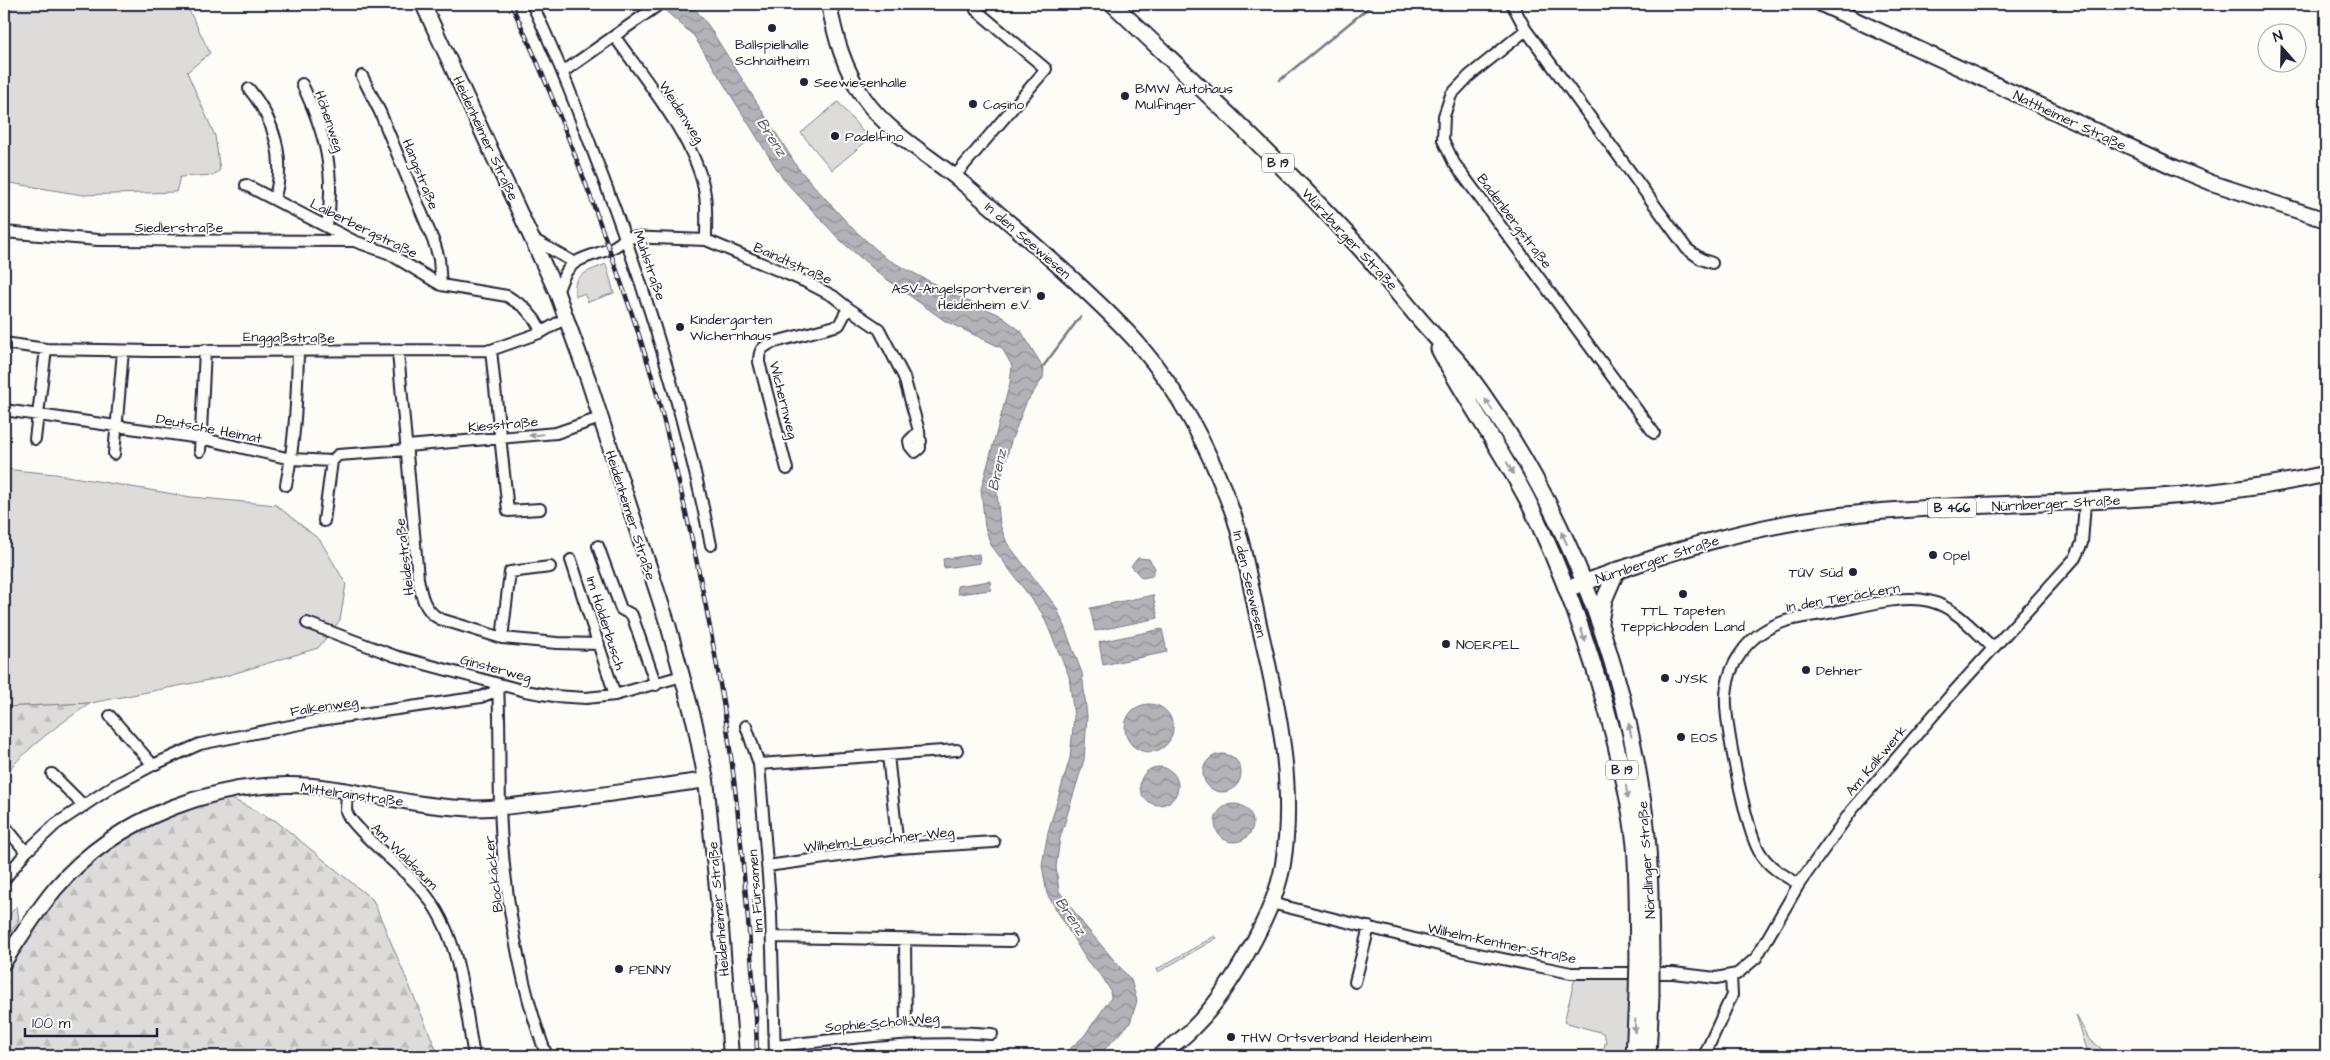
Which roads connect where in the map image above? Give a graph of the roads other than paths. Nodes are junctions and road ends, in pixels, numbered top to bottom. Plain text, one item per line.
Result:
1 (423, 4) edge
2 (532, 4) edge
3 (829, 4) edge
4 (975, 4) edge
5 (1113, 4) edge
6 (1512, 4) edge
7 (1821, 4) edge
8 (657, 6) dead end
9 (1526, 30) junction
10 (615, 37) junction
11 (563, 72) junction
12 (362, 76) dead end
13 (302, 84) dead end
14 (250, 89) dead end
15 (954, 177) junction
16 (246, 186) dead end
17 (274, 199) junction
18 (2326, 220) edge
19 (327, 226) junction
20 (4, 232) edge
21 (626, 237) junction
22 (533, 240) junction
23 (706, 240) junction
24 (354, 241) junction
25 (575, 263) junction
26 (1712, 263) dead end
27 (442, 285) junction
28 (557, 293) junction
29 (848, 308) junction
30 (566, 318) junction
31 (542, 332) junction
32 (1431, 333) junction
33 (4, 343) edge
34 (46, 349) junction
35 (205, 350) junction
36 (491, 350) junction
37 (123, 351) junction
38 (298, 352) junction
39 (398, 352) junction
40 (4, 410) edge
41 (39, 415) junction
42 (600, 418) junction
43 (117, 425) junction
44 (1654, 433) dead end
45 (200, 438) junction
46 (35, 439) dead end
47 (499, 439) junction
48 (921, 441) dead end
49 (407, 448) junction
50 (200, 451) dead end
51 (114, 454) dead end
52 (291, 459) junction
53 (332, 461) junction
54 (787, 469) dead end
55 (2326, 474) edge
56 (286, 485) dead end
57 (2085, 503) junction
58 (540, 509) dead end
59 (324, 521) dead end
60 (711, 545) dead end
61 (598, 546) dead end
62 (571, 560) dead end
63 (550, 568) dead end
64 (1617, 570) junction
65 (1584, 583) junction
66 (1567, 589) junction
67 (307, 623) dead end
68 (1600, 623) junction
69 (502, 638) junction
70 (599, 644) junction
71 (1993, 648) junction
72 (682, 676) junction
73 (498, 684) junction
74 (656, 685) junction
75 (615, 695) junction
76 (110, 716) dead end
77 (746, 726) dead end
78 (957, 750) dead end
79 (888, 755) junction
80 (759, 764) junction
81 (153, 765) junction
82 (52, 774) dead end
83 (706, 780) junction
84 (347, 791) junction
85 (84, 806) junction
86 (500, 807) junction
87 (4, 825) edge
88 (994, 842) dead end
89 (898, 848) junction
90 (26, 852) junction
91 (767, 866) junction
92 (4, 880) edge
93 (1799, 884) junction
94 (1271, 902) junction
95 (1369, 926) junction
96 (772, 937) junction
97 (905, 940) junction
98 (1012, 941) dead end
99 (1644, 958) junction
100 (4, 962) edge
101 (1731, 976) junction
102 (1355, 982) dead end
103 (1644, 996) junction
104 (906, 1033) junction
105 (992, 1034) dead end
106 (775, 1051) edge
107 (1706, 1052) edge
108 (474, 1056) edge
109 (547, 1056) edge
110 (731, 1056) edge
111 (1159, 1056) edge
112 (1634, 1056) edge
113 (1648, 1056) edge
114 (1698, 1056) edge

1 - 22 street, Heidenheimer Straße
2 - 11 street, Mühlstraße
3 - 15 street, In den Seewiesen
4 - 15 street
5 - 32 main road, Würzburger Straße / B 19
6 - 9 street
7 - 18 street, Nattheimer Straße
8 - 10 street
9 - 26 street
9 - 44 street, Badenbergstraße
10 - 11 street
10 - 23 street, Weidenweg
11 - 21 street, Mühlstraße
12 - 27 street, Hangstraße
13 - 19 street, Höhenweg
14 - 17 street
15 - 94 street, In den Seewiesen
16 - 17 street, Laiberbergstraße
17 - 19 street, Laiberbergstraße
19 - 24 street, Laiberbergstraße
20 - 24 street, Siedlerstraße
21 - 23 street, Baindtstraße
21 - 25 street
21 - 60 street, Mühlstraße
22 - 25 street
22 - 28 street, Heidenheimer Straße
23 - 29 street, Baindtstraße
24 - 27 street, Laiberbergstraße
25 - 28 street
27 - 31 street, Laiberbergstraße
28 - 30 street, Heidenheimer Straße
29 - 48 street, Baindtstraße
29 - 54 street, Wichernweg
30 - 31 street, Enggaßstraße
30 - 42 street, Heidenheimer Straße
31 - 36 street, Enggaßstraße
65 -> 32 main road, Würzburger Straße / B 19
32 -> 66 main road, Würzburger Straße / B 19
33 - 34 street, Enggaßstraße
34 - 37 street, Enggaßstraße
34 - 41 street
35 - 37 street, Enggaßstraße
35 - 38 street, Enggaßstraße
35 - 45 street
36 - 39 street, Enggaßstraße
36 - 47 street
37 - 43 street
38 - 39 street, Enggaßstraße
38 - 52 street
39 - 49 street, Heidestraße
40 - 41 street, Deutsche Heimat
41 - 43 street, Deutsche Heimat
41 - 46 street
42 -> 47 street, Kiesstraße
42 - 72 street, Heidenheimer Straße
43 - 45 street, Deutsche Heimat
43 - 51 street
45 - 50 street
45 - 52 street, Deutsche Heimat
47 - 49 street, Kiesstraße
47 - 58 street
49 - 53 street, Deutsche Heimat
49 - 69 street, Heidestraße
52 - 53 street, Deutsche Heimat
52 - 56 street
53 - 59 street
55 - 57 main road, Nürnberger Straße / B 466
57 - 64 main road, Nürnberger Straße / B 466
57 - 71 street, Am Kalkwerk
61 - 74 street, Im Holderbusch
62 - 70 street, Im Holderbusch
63 - 69 street
64 - 65 main road, Nürnberger Straße / B 466
64 - 68 main road, B 19
65 - 66 main road, B 466
65 - 68 main road, Nördlinger Straße / B 19
66 -> 99 main road, Nördlinger Straße / B 19
67 - 73 street, Ginsterweg
99 -> 68 main road, Nördlinger Straße / B 19
69 - 70 street, Heidestraße
70 - 75 street, Im Holderbusch
71 - 93 street, Am Kalkwerk
71 - 93 street, In den Tieräckern
72 - 74 street, Ginsterweg
72 - 83 street, Heidenheimer Straße
73 - 75 street, Ginsterweg
73 - 81 street, Falkenweg
73 - 86 street, Blockäcker
74 - 75 street, Ginsterweg
76 - 81 street
77 - 80 street, Im Fürsamen
78 - 79 street
79 - 80 street
79 - 89 street
80 - 91 street, Im Fürsamen
81 - 85 street, Falkenweg
82 - 85 street
83 - 86 street, Mittelrainstraße
83 - 110 street, Heidenheimer Straße
84 - 86 street, Mittelrainstraße
84 - 100 street, Mittelrainstraße
84 - 108 street, Am Waldsaum
85 - 90 street, Falkenweg
86 - 109 street, Blockäcker
87 - 90 street
88 - 89 street, Wilhelm-Leuschner-Weg
89 - 91 street, Wilhelm-Leuschner-Weg
90 - 92 street, Falkenweg
91 - 96 street, Im Fürsamen
93 - 101 street, Am Kalkwerk
94 - 95 street, Wilhelm-Kentner-Straße
94 - 111 street, In den Seewiesen
95 - 101 street, Wilhelm-Kentner-Straße
95 - 102 street
96 - 97 street
96 - 106 street, Im Fürsamen
97 - 98 street
97 - 104 street
99 - 103 main road, Nördlinger Straße / B 19, bridge
101 - 107 street
103 -> 112 main road, Nördlinger Straße / B 19
103 - 113 main road, Nördlinger Straße / B 19
104 - 105 street, Sophie-Scholl-Weg
104 - 106 street, Sophie-Scholl-Weg
107 - 114 street

